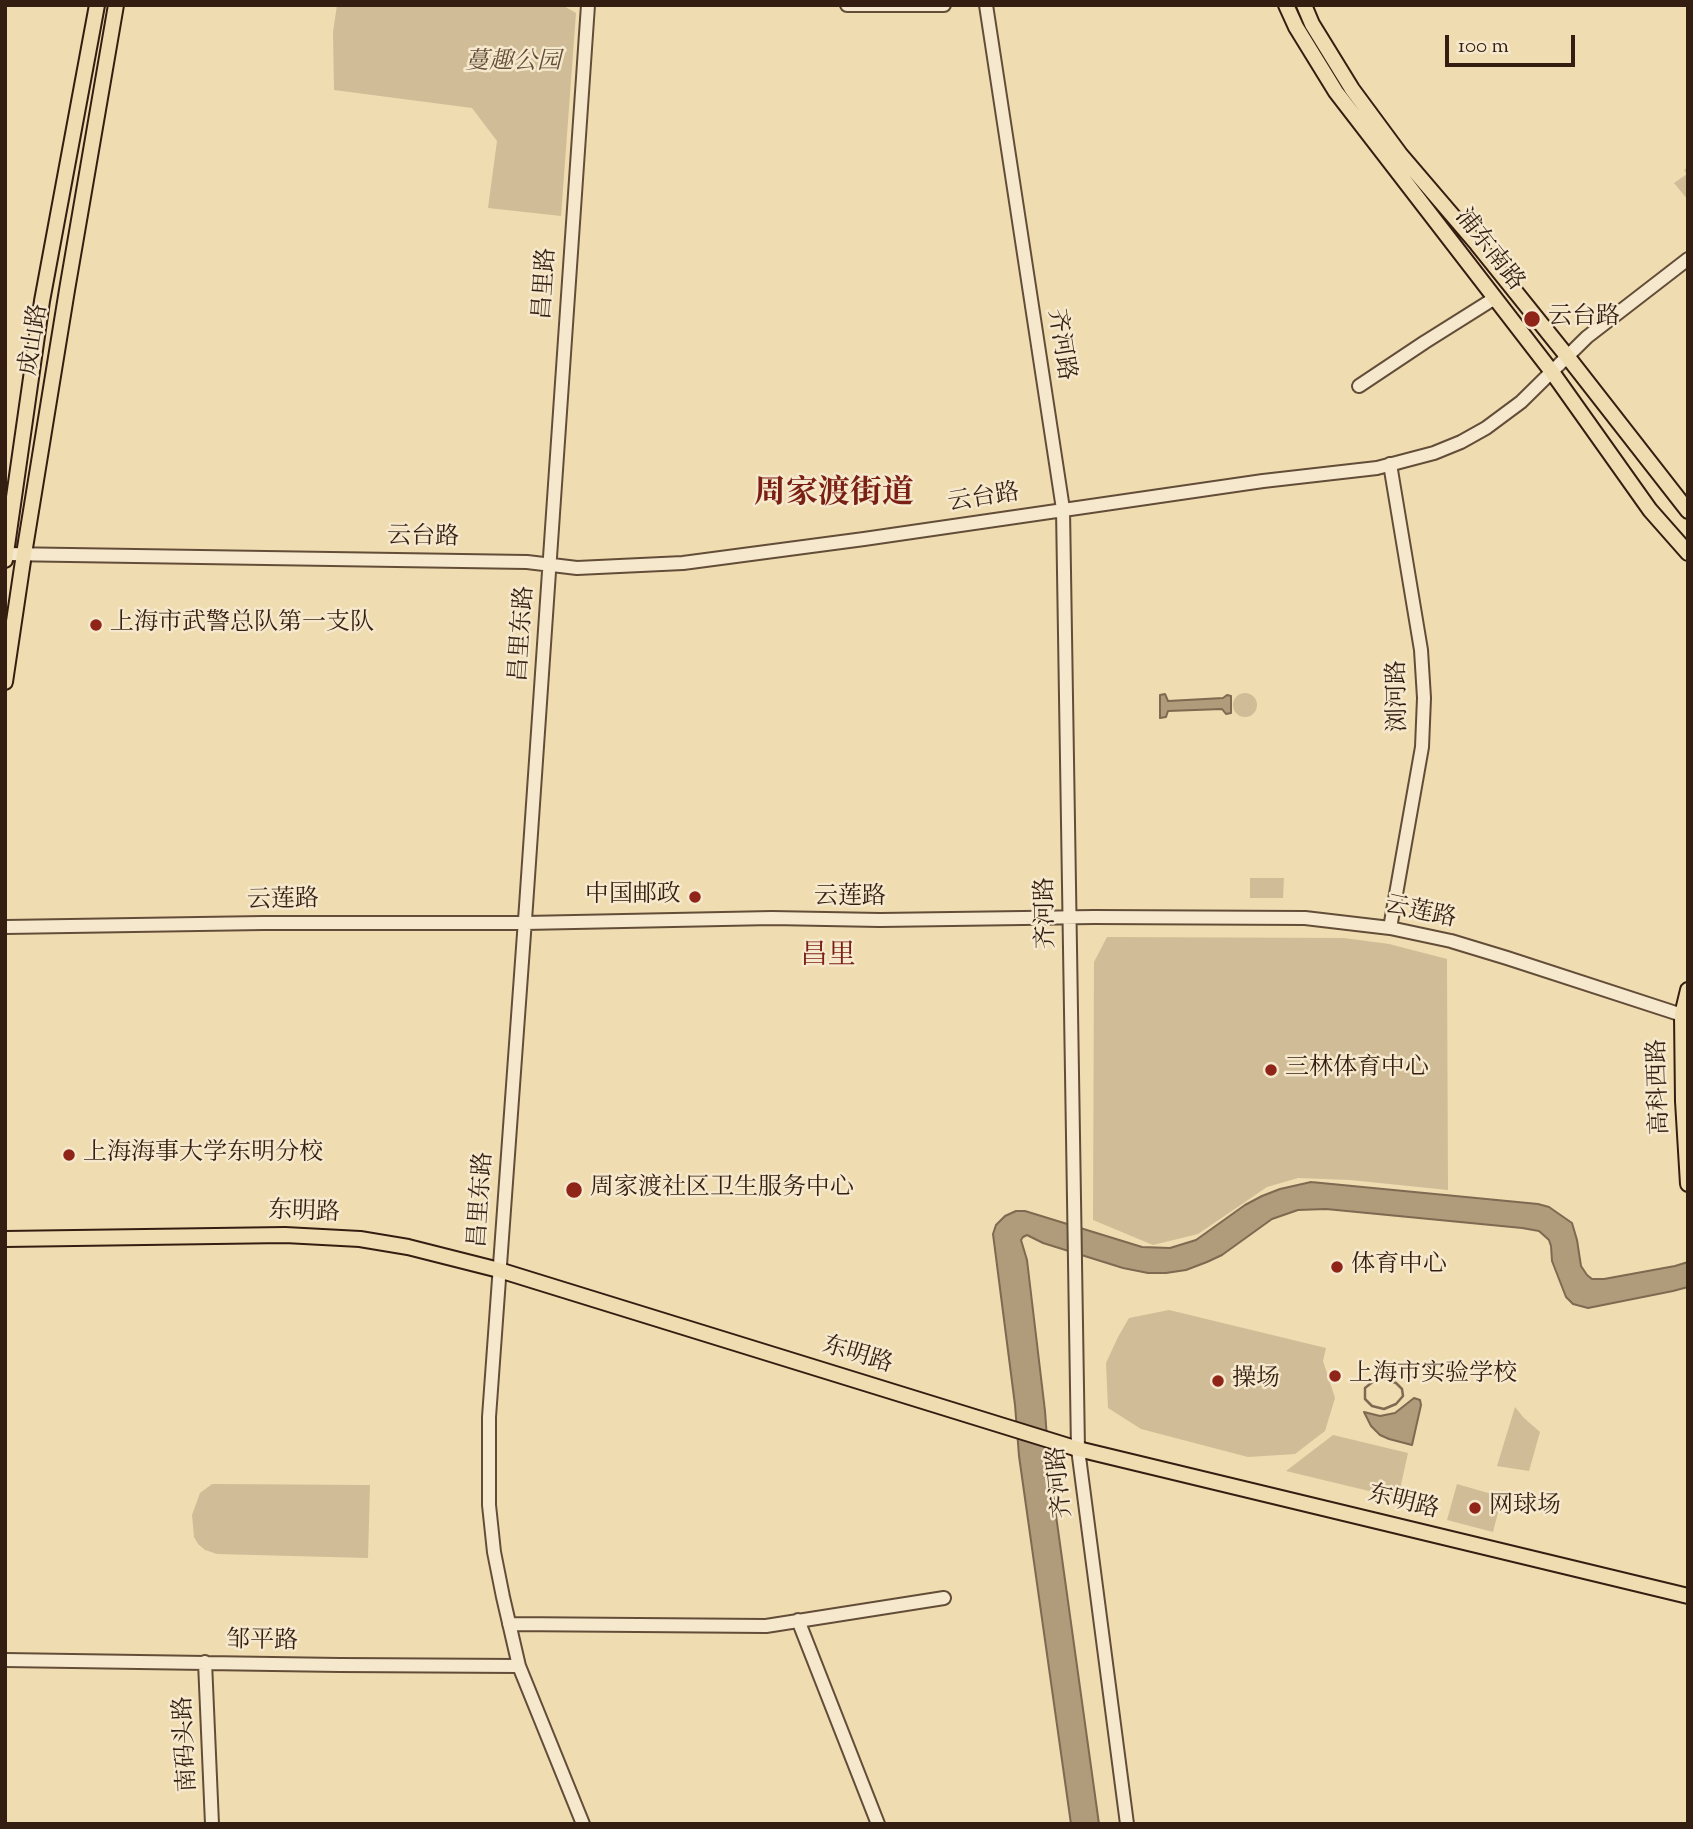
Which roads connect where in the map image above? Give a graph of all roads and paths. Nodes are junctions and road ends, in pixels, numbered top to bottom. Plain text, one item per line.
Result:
1 (97, 5) edge
2 (116, 5) edge
3 (588, 5) edge
4 (847, 5) edge
5 (944, 5) edge
6 (986, 5) edge
7 (1286, 5) edge
8 (1304, 5) edge
9 (1688, 259) edge
10 (1495, 298) junction
11 (1567, 356) junction
12 (1552, 372) junction
13 (1359, 386) dead end
14 (1390, 464) junction
15 (1063, 509) junction
16 (1688, 511) edge
17 (1688, 553) edge
18 (24, 554) junction
19 (6, 556) edge
20 (550, 565) junction
21 (5, 682) edge
22 (1069, 917) junction
23 (525, 922) junction
24 (5, 926) edge
25 (1390, 928) junction
26 (1688, 990) edge
27 (1682, 1015) junction
28 (1688, 1046) edge
29 (1683, 1082) junction
30 (1688, 1184) edge
31 (5, 1239) edge
32 (499, 1270) junction
33 (1078, 1449) junction
34 (1688, 1596) edge
35 (944, 1598) dead end
36 (798, 1620) junction
37 (509, 1624) junction
38 (5, 1660) edge
39 (205, 1662) junction
40 (519, 1666) junction
41 (212, 1824) edge
42 (583, 1824) edge
43 (878, 1824) edge
44 (1126, 1824) edge

1 - 19 main road, 成山路
2 - 18 main road, 成山路
3 - 20 street, 昌里路
4 - 5 street
6 - 15 street, 齐河路
7 - 10 main road, 浦东南路
8 - 11 main road, 浦东南路
9 - 11 street, 云台路
10 - 12 main road, 浦东南路
10 - 13 street
11 - 12 street, 云台路
11 - 16 main road, 浦东南路
12 - 14 street, 云台路
12 - 17 main road, 浦东南路
14 - 15 street, 云台路
14 - 25 street, 浏河路
15 - 20 street, 云台路
15 - 22 street, 齐河路
18 - 19 street, 云台路
18 - 20 street, 云台路
18 - 21 main road, 成山路
20 - 23 street, 昌里东路
22 - 23 street, 云莲路
22 - 25 street, 云莲路
22 - 33 street, 齐河路
23 - 24 street, 云莲路
23 - 32 street, 昌里东路
25 - 27 street, 云莲路
26 - 27 main road, 高科西路
27 - 29 main road, 高科西路
28 - 29 main road
29 - 30 main road, 高科西路
31 - 32 main road, 东明路
32 - 33 main road, 东明路
32 - 37 street, 昌里东路
33 - 34 main road, 东明路
33 - 44 street, 齐河路
35 - 36 street
36 - 37 street
36 - 43 street
37 - 40 street, 昌里东路
38 - 39 street, 邹平路
39 - 40 street, 邹平路
39 - 41 street, 南码头路
40 - 42 street, 昌里东路

